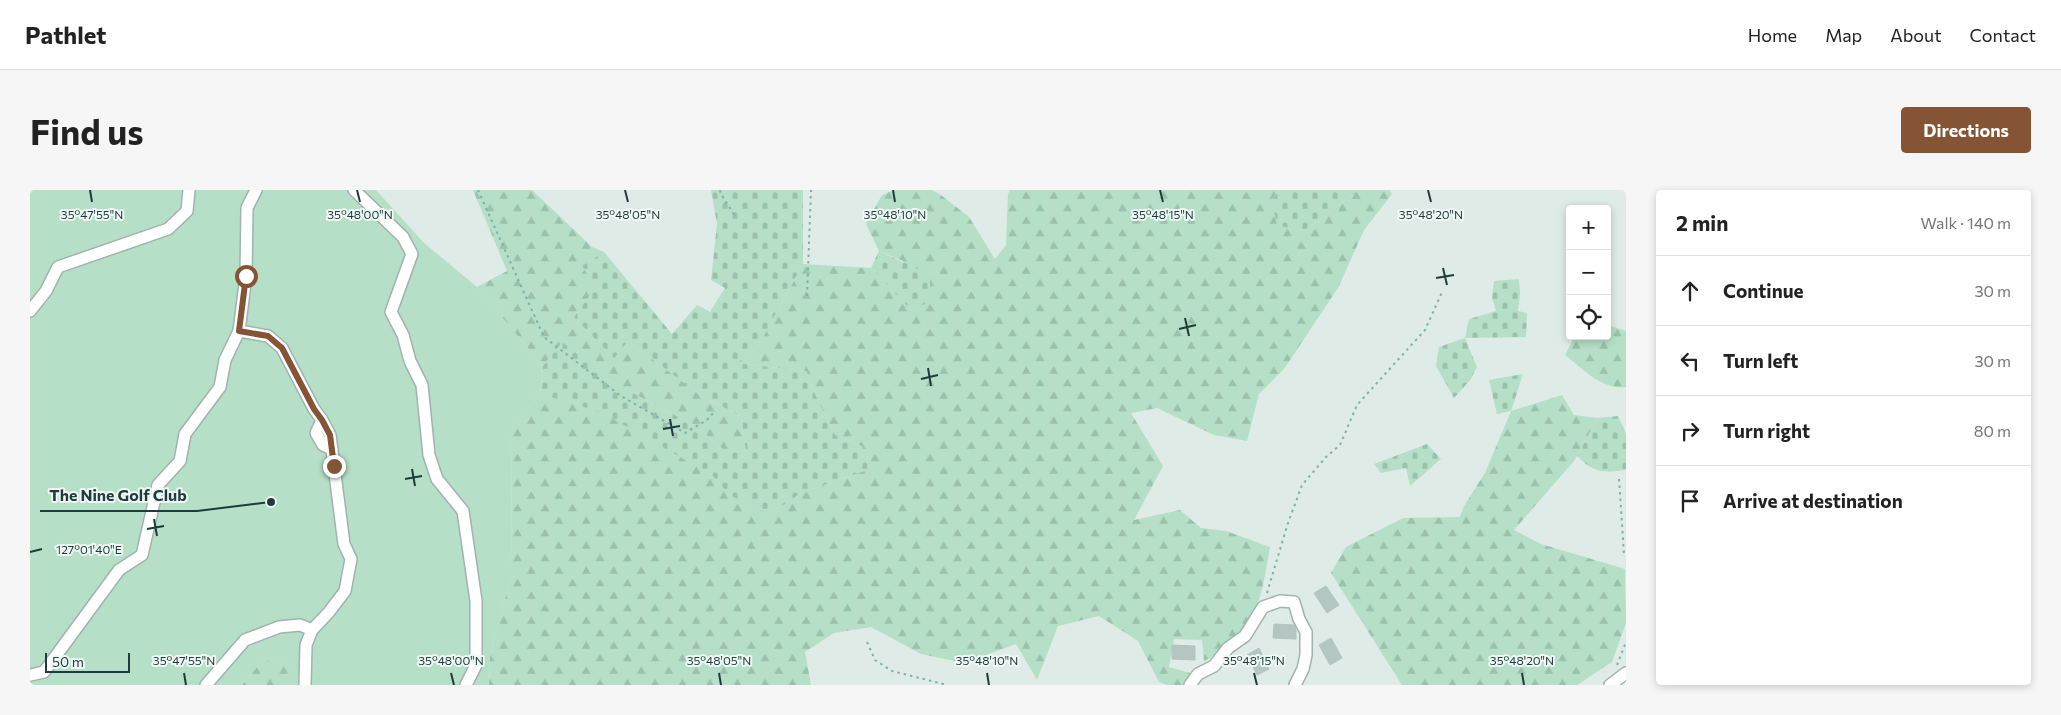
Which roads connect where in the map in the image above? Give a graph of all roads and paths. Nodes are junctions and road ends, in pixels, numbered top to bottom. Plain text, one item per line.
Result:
1 (190, 190) edge
2 (256, 190) edge
3 (354, 190) edge
4 (478, 190) edge
5 (720, 190) edge
6 (811, 190) edge
7 (735, 216) dead end
8 (1443, 290) dead end
9 (807, 296) dead end
10 (30, 311) edge
11 (239, 331) junction
12 (714, 412) dead end
13 (1619, 479) dead end
14 (1626, 556) edge
15 (1263, 607) junction
16 (312, 630) junction
17 (867, 642) dead end
18 (1626, 642) edge
19 (1621, 670) edge
20 (30, 675) edge
21 (206, 685) edge
22 (305, 685) edge
23 (466, 685) edge
24 (947, 685) edge
25 (1190, 685) edge
26 (1295, 685) edge
27 (1610, 685) edge

1 - 10 street
2 - 11 street
3 - 23 street
4 - 12 path
5 - 7 path
6 - 9 path
8 - 15 path
11 - 16 street
11 - 20 street
13 - 14 path
15 - 25 street
15 - 26 street
16 - 21 street
16 - 22 street
17 - 24 path
18 - 19 path
19 - 27 street

